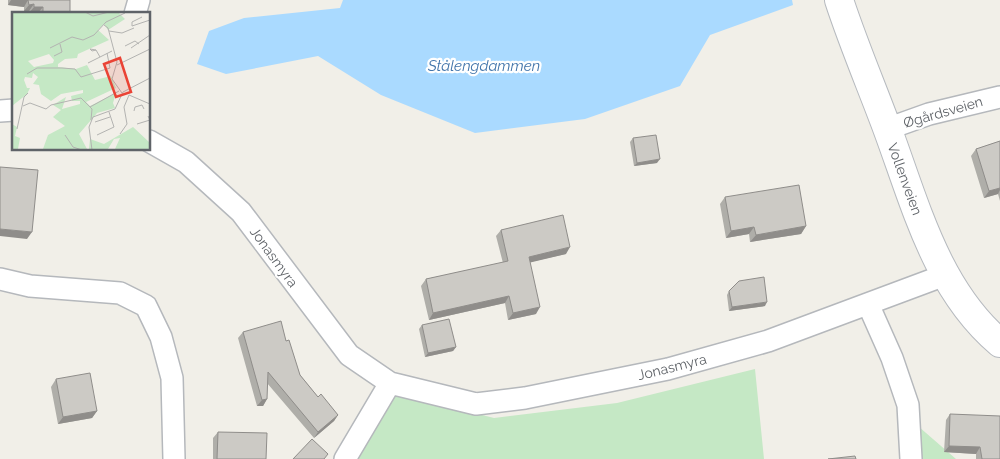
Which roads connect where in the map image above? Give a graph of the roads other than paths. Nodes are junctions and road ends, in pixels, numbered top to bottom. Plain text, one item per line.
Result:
1 (839, 0) edge
2 (1000, 96) edge
3 (887, 129) junction
4 (150, 142) edge
5 (945, 275) junction
6 (0, 279) edge
7 (868, 304) junction
8 (1000, 343) edge
9 (390, 383) junction
10 (174, 459) edge
11 (345, 459) edge
12 (911, 459) edge

1 - 3 main road, Vollenveien
2 - 3 street, Øgårdsveien
3 - 5 main road, Vollenveien
4 - 9 street, Jonasmyra
5 - 7 street, Jonasmyra
5 - 8 main road, Vollenveien
6 - 10 street
7 - 9 street, Jonasmyra
7 - 12 street
9 - 11 street

